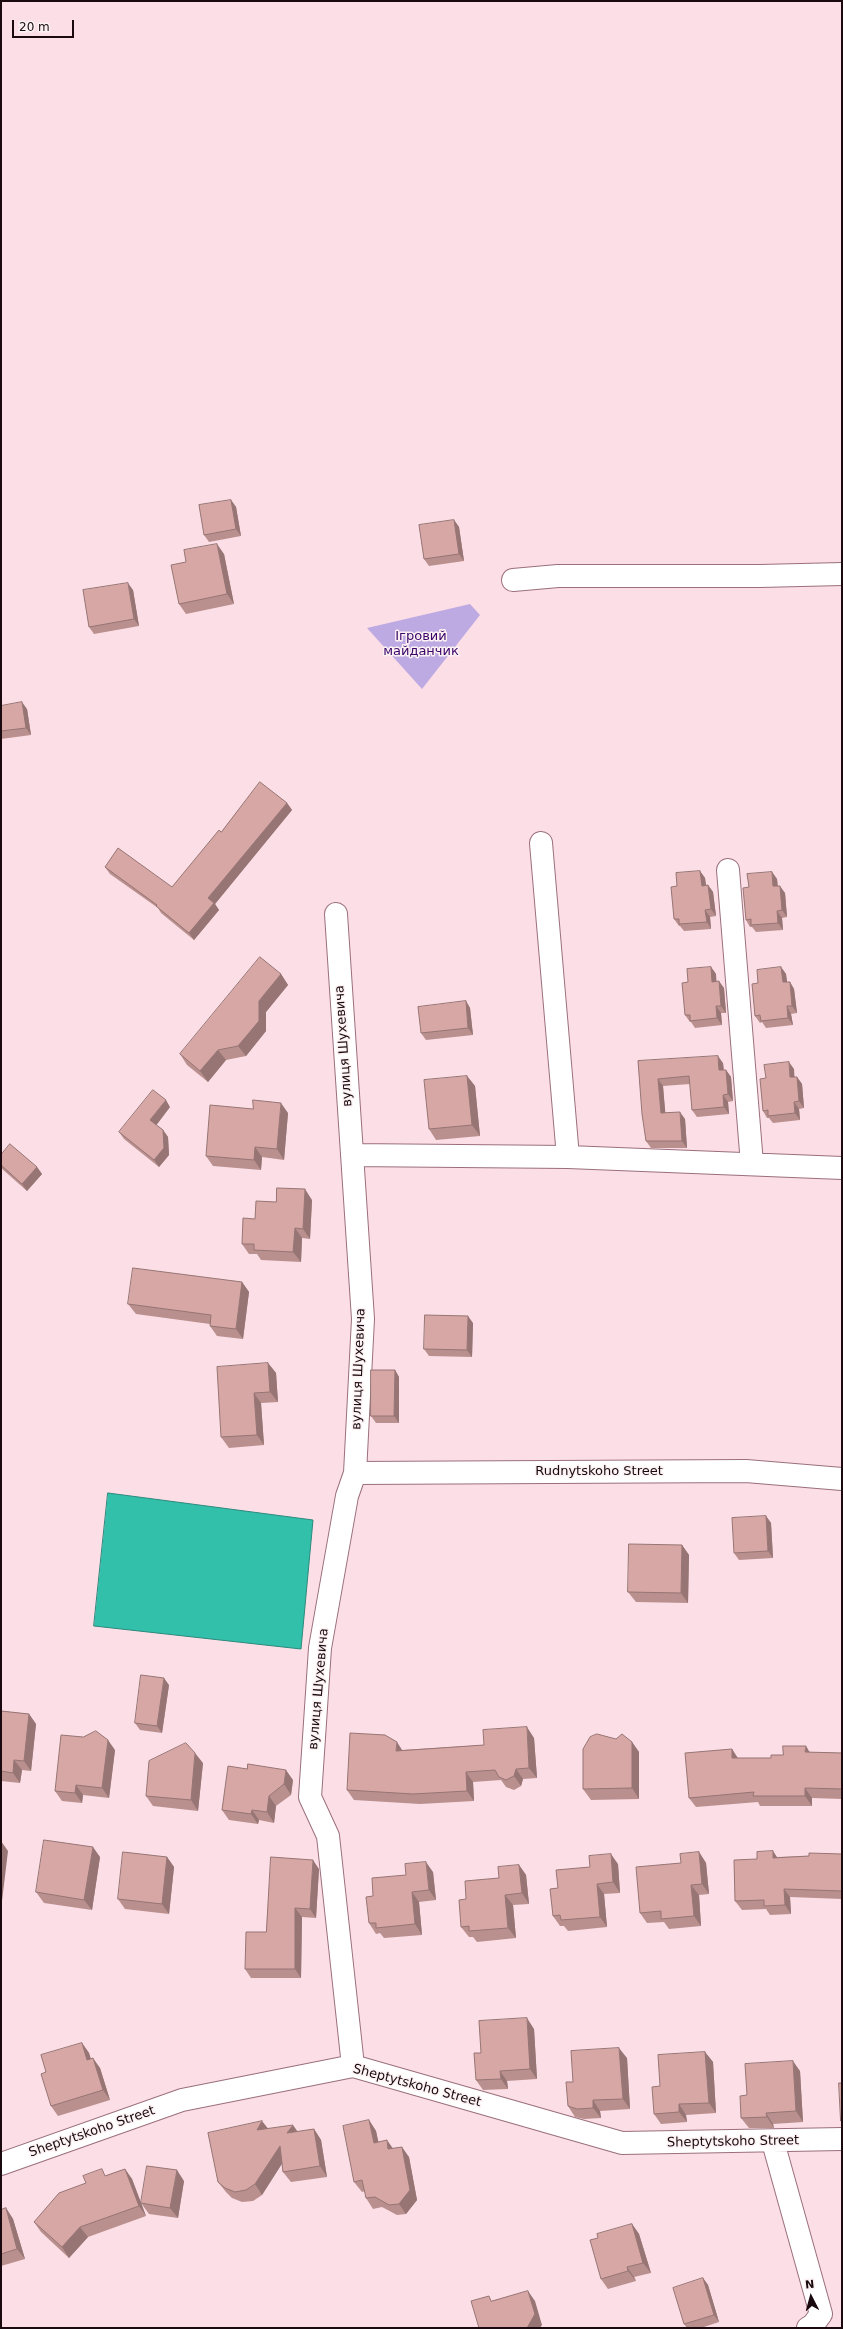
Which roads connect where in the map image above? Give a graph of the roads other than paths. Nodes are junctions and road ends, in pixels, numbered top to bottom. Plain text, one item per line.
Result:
1 (842, 574) edge
2 (513, 580) dead end
3 (541, 843) dead end
4 (728, 870) dead end
5 (336, 914) dead end
6 (352, 1155) junction
7 (568, 1157) junction
8 (752, 1164) junction
9 (842, 1168) edge
10 (355, 1473) junction
11 (842, 1479) edge
12 (353, 2066) junction
13 (842, 2139) edge
14 (773, 2142) junction
15 (1, 2164) edge
16 (808, 2328) edge

1 - 2 street
3 - 7 street
4 - 8 street
5 - 6 street, вулиця Шухевича
6 - 7 street
6 - 10 street, вулиця Шухевича
7 - 8 street
8 - 9 street
10 - 11 street, Rudnytskoho Street
10 - 12 street, вулиця Шухевича
12 - 14 street, Sheptytskoho Street
12 - 15 street, Sheptytskoho Street
13 - 14 street, Sheptytskoho Street
14 - 16 street

